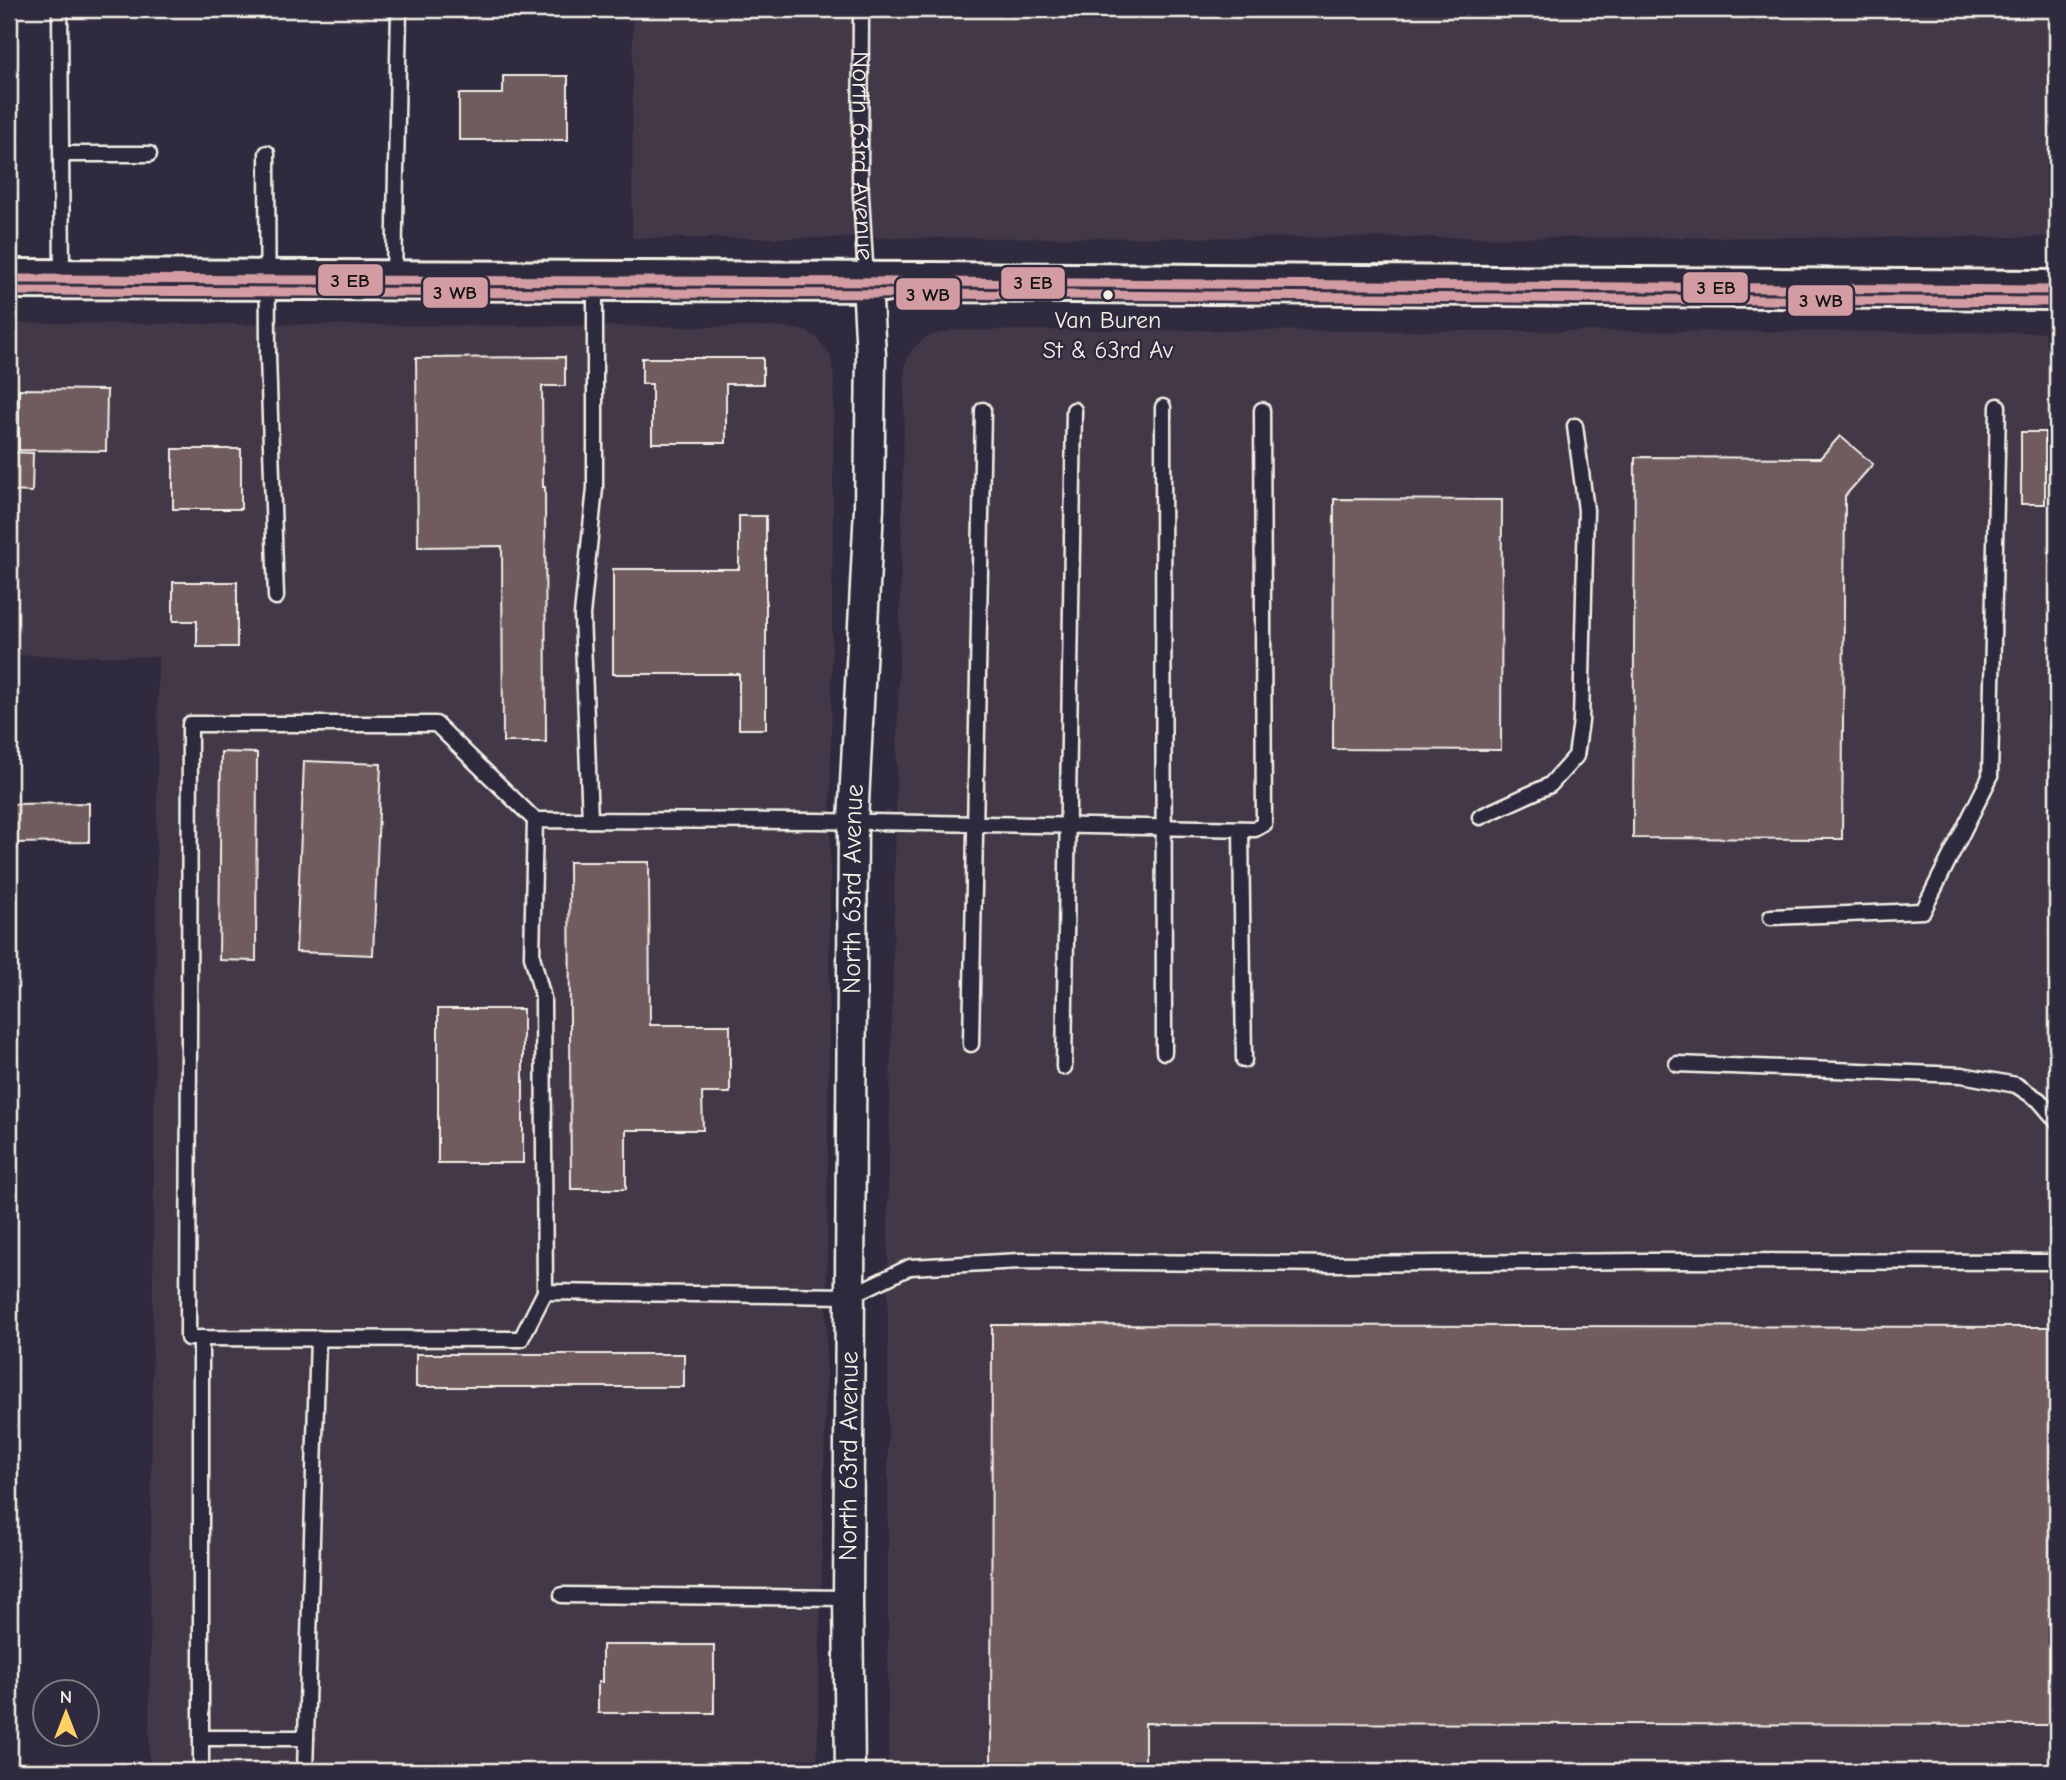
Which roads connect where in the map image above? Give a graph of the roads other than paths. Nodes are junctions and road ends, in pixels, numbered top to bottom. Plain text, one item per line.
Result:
1 (60, 9) edge
2 (399, 9) edge
3 (861, 9) edge
4 (267, 153) dead end
5 (62, 154) junction
6 (149, 154) dead end
7 (9, 279) edge
8 (62, 279) junction
9 (268, 280) junction
10 (394, 281) junction
11 (595, 281) junction
12 (867, 282) junction
13 (2057, 290) edge
14 (1998, 406) dead end
15 (1163, 407) dead end
16 (983, 410) dead end
17 (1074, 410) dead end
18 (1262, 410) dead end
19 (1576, 426) dead end
20 (276, 597) dead end
21 (1480, 817) dead end
22 (535, 820) junction
23 (590, 820) junction
24 (853, 822) junction
25 (976, 825) junction
26 (1069, 826) junction
27 (1164, 827) junction
28 (1241, 829) junction
29 (1771, 917) dead end
30 (971, 1044) dead end
31 (1164, 1052) dead end
32 (1244, 1060) dead end
33 (1677, 1064) dead end
34 (1065, 1067) dead end
35 (2057, 1121) edge
36 (2057, 1262) edge
37 (545, 1292) junction
38 (850, 1296) junction
39 (201, 1338) junction
40 (318, 1338) junction
41 (562, 1595) dead end
42 (848, 1598) junction
43 (201, 1738) junction
44 (306, 1738) junction
45 (201, 1771) edge
46 (306, 1771) edge
47 (850, 1771) edge

1 - 5 lane
2 - 10 lane
3 - 12 lane, North 63rd Avenue
4 - 9 lane
5 - 6 lane
5 - 8 lane
7 - 8 main road
8 - 9 main road
9 - 10 main road
9 - 20 lane
10 - 11 main road
11 - 12 main road
11 - 23 lane
12 - 13 main road
12 - 24 street, North 63rd Avenue
14 - 29 lane
15 - 27 lane
16 - 25 lane
17 - 26 lane
18 - 28 lane
19 - 21 lane
22 - 23 lane
22 - 37 lane
22 - 39 lane
23 - 24 lane
24 - 25 lane
24 - 38 street, North 63rd Avenue
25 - 26 lane
25 - 30 lane
26 - 27 lane
26 - 34 lane
27 - 28 lane
27 - 31 lane
28 - 32 lane
33 - 35 lane
36 - 38 lane
37 - 38 lane
37 - 40 lane
38 - 42 street, North 63rd Avenue
39 - 40 lane
39 - 43 lane
40 - 44 lane
41 - 42 lane
42 - 47 street, North 63rd Avenue
43 - 44 lane
43 - 45 lane
44 - 46 lane

